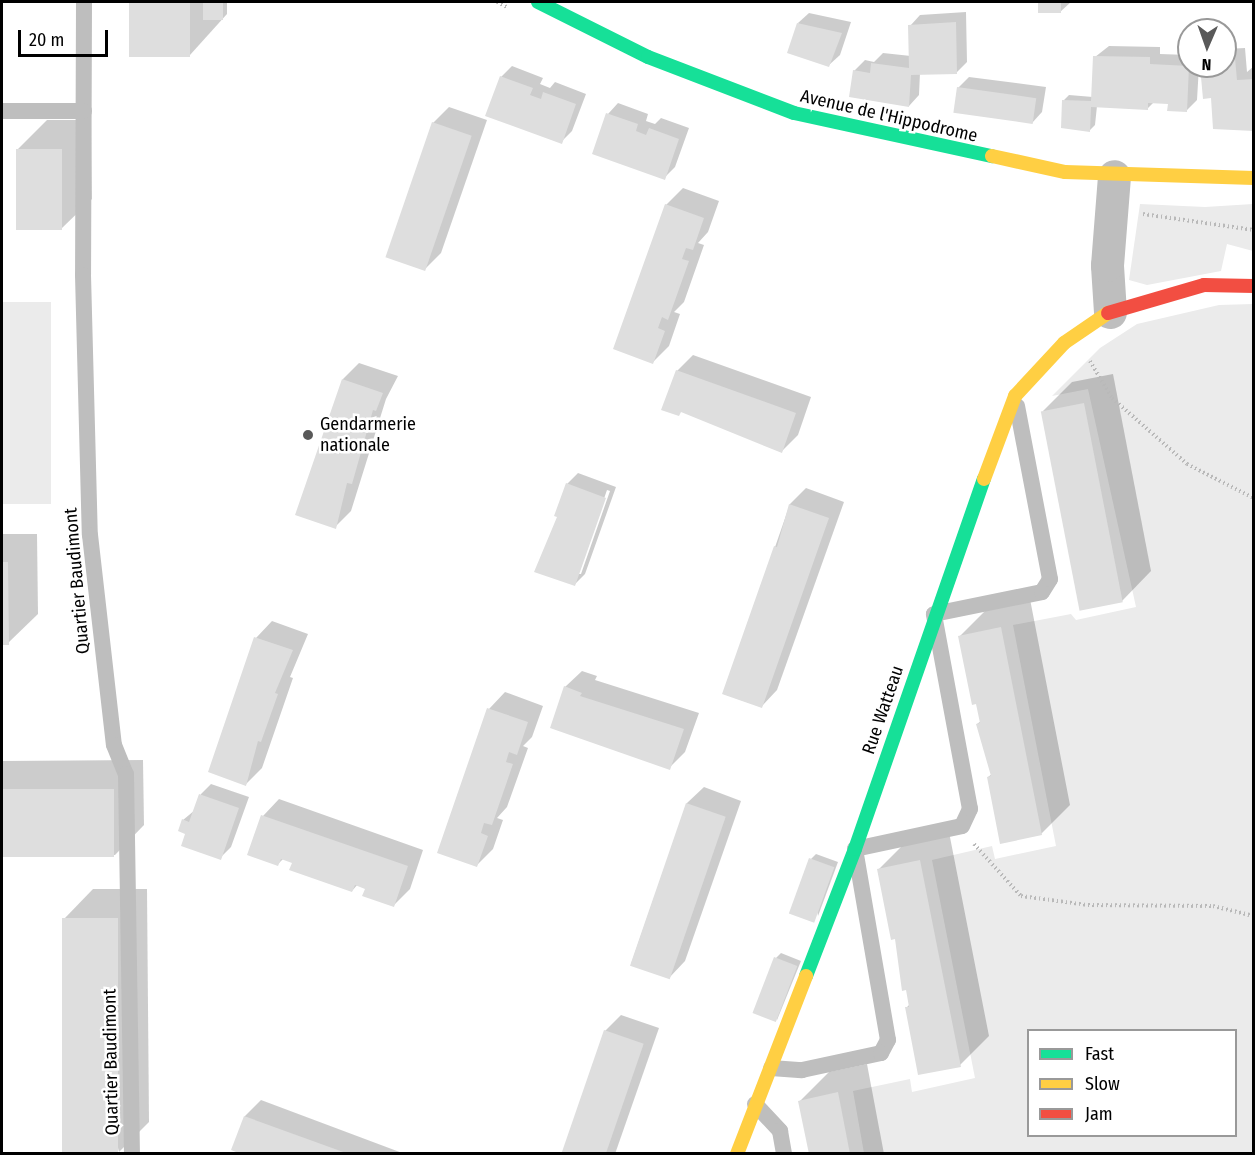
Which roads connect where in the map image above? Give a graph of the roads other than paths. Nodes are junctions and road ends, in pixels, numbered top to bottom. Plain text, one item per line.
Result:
1 (84, 2) edge
2 (538, 2) edge
3 (2, 111) edge
4 (84, 111) junction
5 (1114, 176) junction
6 (1254, 178) edge
7 (1254, 286) edge
8 (1110, 312) junction
9 (1015, 396) junction
10 (934, 614) junction
11 (855, 849) junction
12 (771, 1068) junction
13 (755, 1104) junction
14 (132, 1154) edge
15 (737, 1154) edge
16 (784, 1154) edge

1 - 4 lane, Quartier Baudimont
2 - 5 street, Avenue de l'Hippodrome
3 - 4 lane
4 - 14 lane, Quartier Baudimont
5 - 6 street, Avenue de l'Hippodrome
5 - 8 street
7 - 8 street, Rue Watteau
8 - 9 street, Rue Watteau
9 - 10 street, Rue Watteau
9 - 10 lane
10 - 11 street, Rue Watteau
10 - 11 lane
11 - 12 street, Rue Watteau
11 - 12 lane
12 - 13 street, Rue Watteau
13 - 15 street, Rue Watteau
13 - 16 lane

